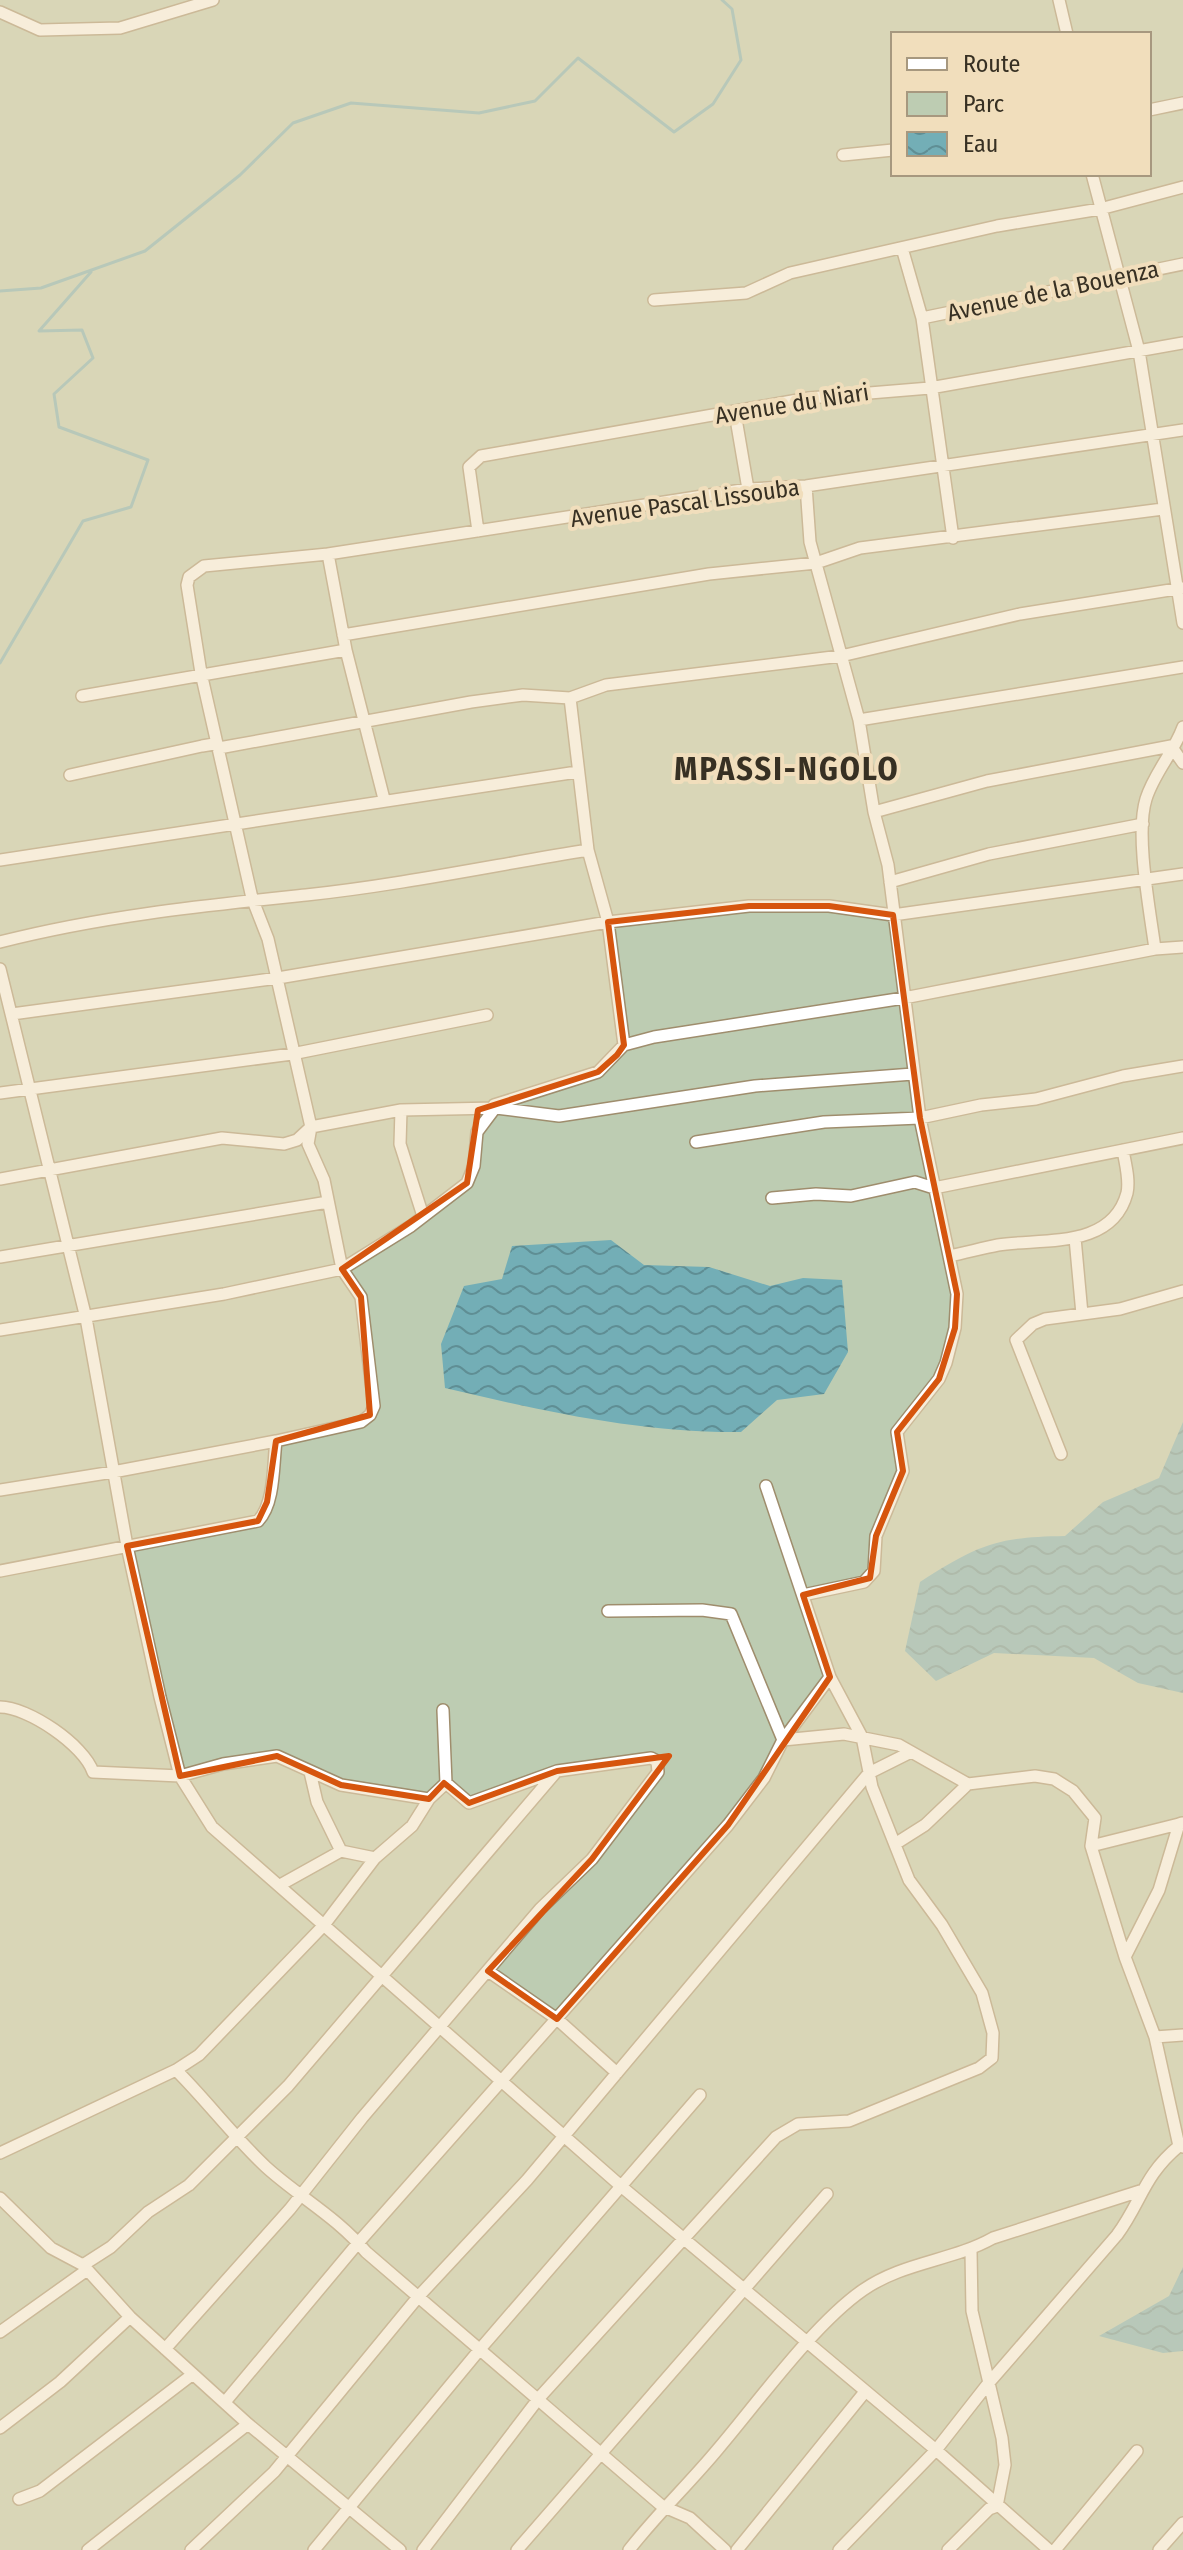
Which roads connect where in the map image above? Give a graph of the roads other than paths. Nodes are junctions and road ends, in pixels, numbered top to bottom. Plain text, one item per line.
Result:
1 (213, 0) edge
2 (1059, 0) edge
3 (0, 12) edge
4 (1067, 32) edge
5 (1183, 103) edge
6 (1151, 110) edge
7 (891, 150) edge
8 (843, 155) dead end
9 (1092, 176) edge
10 (1183, 187) edge
11 (1100, 209) junction
12 (902, 248) junction
13 (1183, 264) edge
14 (1119, 277) junction
15 (654, 300) dead end
16 (922, 318) junction
17 (1183, 343) edge
18 (1139, 351) junction
19 (930, 388) junction
20 (735, 413) junction
21 (1183, 430) edge
22 (1152, 435) junction
23 (942, 465) junction
24 (806, 486) junction
25 (748, 489) junction
26 (1163, 509) junction
27 (478, 531) junction
28 (953, 538) junction
29 (328, 554) junction
30 (816, 563) junction
31 (1181, 588) edge
32 (1183, 623) edge
33 (343, 635) junction
34 (346, 650) junction
35 (841, 656) junction
36 (1183, 667) edge
37 (201, 673) junction
38 (82, 696) dead end
39 (570, 698) junction
40 (859, 720) junction
41 (363, 722) junction
42 (1183, 727) edge
43 (1171, 746) junction
44 (219, 748) junction
45 (1183, 763) edge
46 (577, 772) junction
47 (70, 775) dead end
48 (384, 799) junction
49 (874, 812) junction
50 (1143, 824) junction
51 (237, 825) junction
52 (588, 850) junction
53 (0, 860) edge
54 (1183, 874) edge
55 (1145, 878) junction
56 (890, 882) junction
57 (252, 898) junction
58 (893, 915) junction
59 (608, 922) junction
60 (0, 942) edge
61 (1183, 947) edge
62 (1155, 949) junction
63 (0, 969) edge
64 (278, 978) junction
65 (904, 998) junction
66 (12, 1014) junction
67 (487, 1015) dead end
68 (624, 1045) junction
69 (292, 1054) junction
70 (1183, 1066) edge
71 (913, 1074) junction
72 (32, 1088) junction
73 (0, 1093) edge
74 (496, 1108) junction
75 (401, 1110) junction
76 (478, 1110) junction
77 (920, 1118) junction
78 (311, 1127) junction
79 (1183, 1138) edge
80 (696, 1142) dead end
81 (1123, 1150) junction
82 (52, 1170) junction
83 (0, 1179) edge
84 (934, 1188) junction
85 (772, 1198) dead end
86 (328, 1202) junction
87 (423, 1216) junction
88 (1075, 1238) junction
89 (68, 1247) junction
90 (949, 1256) junction
91 (0, 1257) edge
92 (342, 1269) junction
93 (1183, 1291) edge
94 (1082, 1314) junction
95 (86, 1318) junction
96 (0, 1330) edge
97 (276, 1441) junction
98 (1061, 1454) dead end
99 (113, 1472) junction
100 (766, 1486) dead end
101 (0, 1490) edge
102 (127, 1546) junction
103 (0, 1571) edge
104 (803, 1595) junction
105 (608, 1611) dead end
106 (830, 1677) junction
107 (0, 1707) edge
108 (443, 1710) dead end
109 (862, 1737) junction
110 (783, 1740) junction
111 (911, 1752) junction
112 (557, 1771) junction
113 (310, 1772) junction
114 (869, 1773) junction
115 (180, 1776) junction
116 (446, 1783) junction
117 (968, 1784) junction
118 (429, 1799) junction
119 (1181, 1824) edge
120 (895, 1844) junction
121 (1091, 1846) junction
122 (341, 1851) junction
123 (375, 1858) junction
124 (280, 1885) junction
125 (324, 1925) junction
126 (1125, 1957) junction
127 (488, 1971) junction
128 (383, 1974) junction
129 (557, 2019) junction
130 (441, 2027) junction
131 (1183, 2035) edge
132 (1155, 2037) junction
133 (176, 2070) junction
134 (617, 2073) junction
135 (502, 2081) junction
136 (700, 2095) dead end
137 (563, 2134) junction
138 (236, 2135) junction
139 (1181, 2147) edge
140 (0, 2153) edge
141 (622, 2187) junction
142 (1140, 2191) junction
143 (827, 2194) dead end
144 (298, 2195) junction
145 (0, 2198) edge
146 (685, 2239) junction
147 (358, 2243) junction
148 (971, 2251) junction
149 (85, 2268) junction
150 (746, 2291) junction
151 (418, 2297) junction
152 (130, 2317) junction
153 (0, 2332) edge
154 (807, 2346) junction
155 (481, 2348) junction
156 (165, 2349) junction
157 (193, 2374) junction
158 (987, 2385) junction
159 (864, 2393) junction
160 (539, 2398) junction
161 (225, 2402) junction
162 (248, 2424) junction
163 (0, 2428) edge
164 (936, 2450) junction
165 (1137, 2451) dead end
166 (600, 2452) junction
167 (285, 2456) junction
168 (19, 2499) dead end
169 (662, 2506) junction
170 (997, 2506) junction
171 (349, 2509) junction
172 (1183, 2523) edge
173 (88, 2550) edge
174 (191, 2550) edge
175 (314, 2550) edge
176 (400, 2550) edge
177 (423, 2550) edge
178 (517, 2550) edge
179 (629, 2550) edge
180 (725, 2550) edge
181 (737, 2550) edge
182 (839, 2550) edge
183 (948, 2550) edge
184 (1049, 2550) edge
185 (1055, 2550) edge
186 (1159, 2550) edge

1 - 3 street
2 - 4 street
5 - 6 street
7 - 8 street
9 - 11 street
10 - 11 street
11 - 12 street
11 - 14 street
12 - 15 street
12 - 16 street
13 - 14 street, Avenue de la Bouenza
14 - 16 street, Avenue de la Bouenza
14 - 18 street
16 - 19 street
17 - 18 street, Avenue du Niari
18 - 19 street, Avenue du Niari
18 - 22 street
19 - 20 street, Avenue du Niari
19 - 23 street
20 - 25 street
20 - 27 street, Avenue du Niari
21 - 22 street, Avenue Pascal Lissouba
22 - 23 street, Avenue Pascal Lissouba
22 - 26 street
23 - 24 street, Avenue Pascal Lissouba
23 - 28 street
24 - 25 street, Avenue Pascal Lissouba
24 - 30 street
25 - 27 street, Avenue Pascal Lissouba
26 - 28 street
26 - 31 street
27 - 29 street, Avenue Pascal Lissouba
28 - 30 street
29 - 33 street
29 - 37 street, Avenue Pascal Lissouba
30 - 33 street
30 - 35 street
31 - 32 street
31 - 35 street
33 - 34 street
34 - 37 street
34 - 41 street
35 - 39 street
35 - 40 street
36 - 40 street
37 - 38 street
37 - 44 street
39 - 41 street
39 - 46 street
40 - 49 street
41 - 44 street
41 - 48 street
42 - 43 street
43 - 45 street
43 - 49 street
43 - 50 street
44 - 47 street
44 - 51 street
46 - 48 street
46 - 52 street
48 - 51 street
49 - 56 street
50 - 55 street
50 - 56 street
51 - 53 street
51 - 57 street
52 - 57 street
52 - 59 street
54 - 55 street
55 - 58 street
55 - 62 street
56 - 58 street
57 - 60 street
57 - 64 street
58 - 59 street
58 - 65 street
59 - 64 street
59 - 68 street
61 - 62 street
62 - 65 street
63 - 66 street
64 - 66 street
64 - 69 street
65 - 68 street
65 - 71 street
66 - 72 street
67 - 69 street
68 - 76 street
69 - 72 street
69 - 78 street
70 - 77 street
71 - 74 street
71 - 77 street
72 - 73 street
72 - 82 street
74 - 76 street
74 - 87 street
75 - 76 street
75 - 78 street
75 - 87 street
77 - 80 street
77 - 84 street
78 - 82 street
78 - 86 street
79 - 81 street
81 - 84 street
81 - 88 street
82 - 83 street
82 - 89 street
84 - 85 street
84 - 90 street
86 - 89 street
86 - 92 street
87 - 92 street
88 - 90 street
88 - 94 street
89 - 91 street
89 - 95 street
90 - 104 street
92 - 95 street
92 - 97 street
93 - 94 street
94 - 98 street
95 - 96 street
95 - 99 street
97 - 99 street
97 - 102 street
99 - 101 street
99 - 102 street
100 - 104 street
102 - 103 street
102 - 115 street
104 - 106 street
105 - 110 street
106 - 109 street
106 - 110 street
107 - 115 street
108 - 116 street
109 - 110 street
109 - 111 street
109 - 114 street
110 - 129 street
111 - 114 street
111 - 117 street
112 - 116 street
112 - 127 street
112 - 128 street
113 - 115 street
113 - 118 street
113 - 122 street
114 - 120 street
114 - 134 street
115 - 124 street
116 - 118 street
117 - 120 street
117 - 121 street
118 - 123 street
119 - 121 street
119 - 126 street
120 - 146 street
121 - 126 street
122 - 123 street
122 - 124 street
123 - 125 street
124 - 125 street
125 - 128 street
125 - 133 street
126 - 132 street
127 - 129 street
127 - 130 street
128 - 130 street
128 - 138 street
129 - 134 street
129 - 135 street
130 - 135 street
130 - 144 street
131 - 132 street
132 - 139 street
133 - 138 street
133 - 140 street
134 - 137 street
135 - 137 street
135 - 147 street
136 - 141 street
137 - 141 street
137 - 151 street
138 - 144 street
138 - 149 street
139 - 142 street
141 - 146 street
141 - 155 street
142 - 148 street
142 - 158 street
143 - 150 street
144 - 147 street
144 - 156 street
145 - 149 street
146 - 150 street
146 - 160 street
147 - 151 street
147 - 161 street
148 - 154 street
148 - 158 street
149 - 152 street
149 - 153 street
150 - 154 street
150 - 166 street
151 - 155 street
151 - 167 street
152 - 156 street
152 - 163 street
154 - 159 street
154 - 169 street
155 - 160 street
155 - 171 street
156 - 157 street
157 - 161 street
157 - 168 street
158 - 164 street
158 - 170 street
159 - 164 street
159 - 181 street
160 - 166 street
160 - 177 street
161 - 162 street
162 - 167 street
162 - 173 street
164 - 170 street
164 - 182 street
165 - 185 street
166 - 169 street
166 - 178 street
167 - 171 street
167 - 174 street
169 - 179 street
169 - 180 street
170 - 183 street
170 - 184 street
171 - 175 street
171 - 176 street
172 - 186 street

